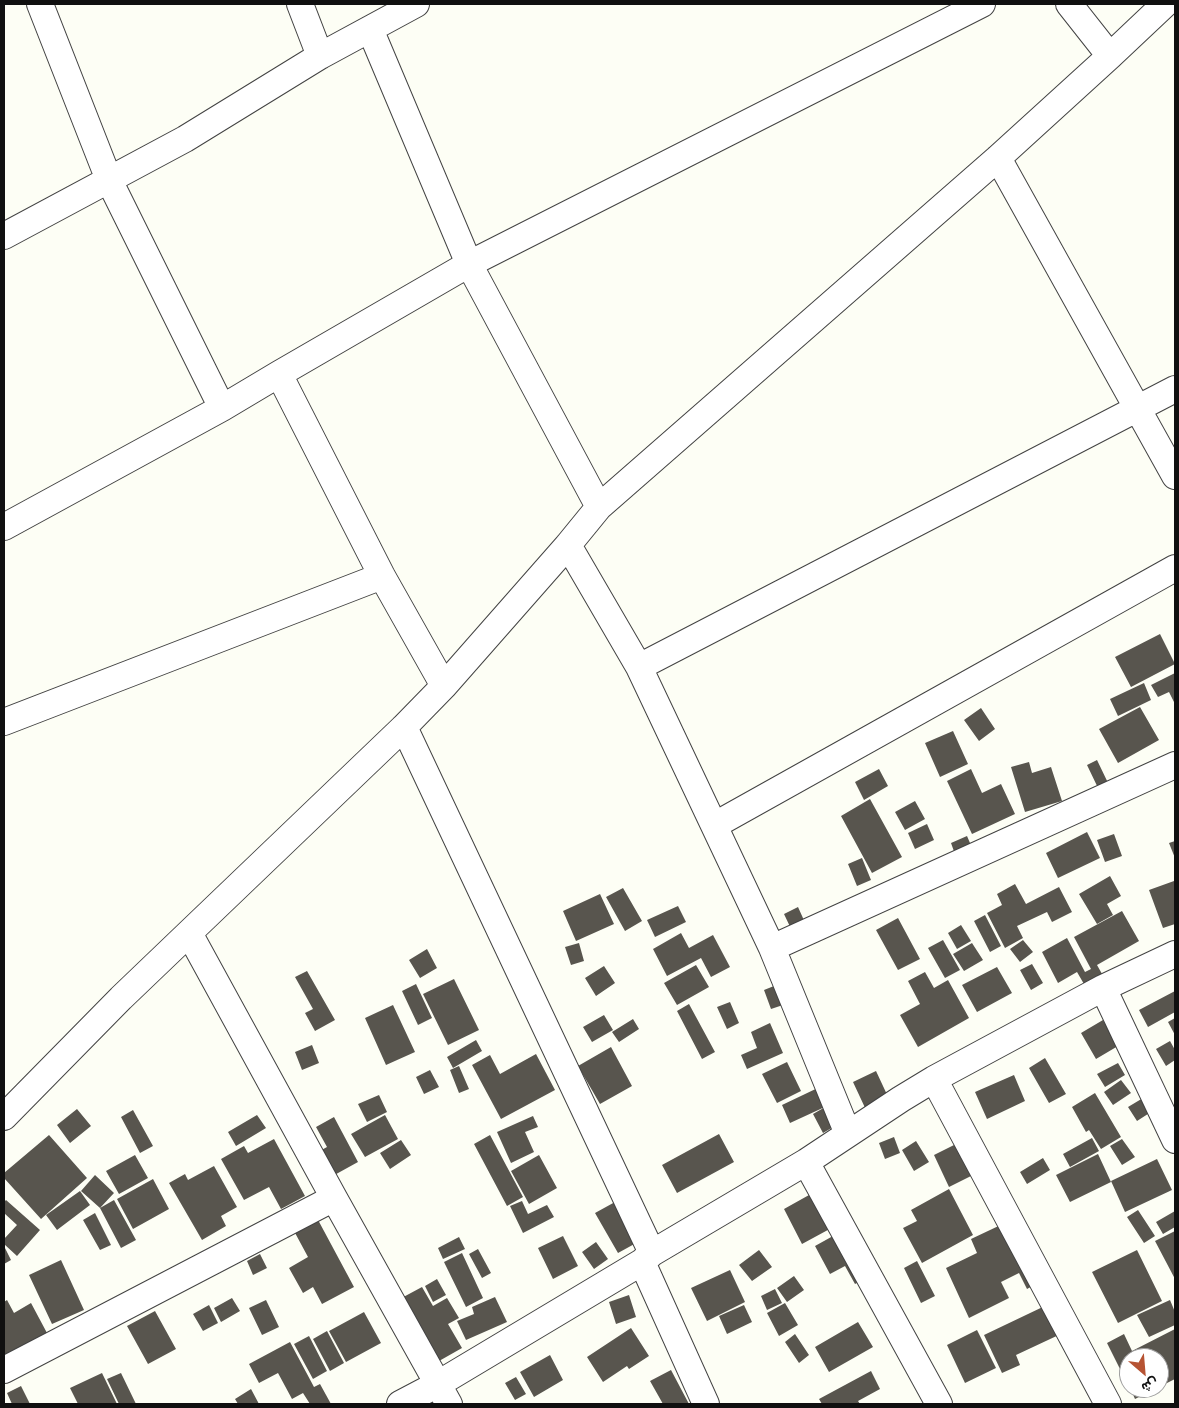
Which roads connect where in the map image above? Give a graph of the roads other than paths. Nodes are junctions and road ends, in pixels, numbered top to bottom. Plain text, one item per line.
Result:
1 (40, 4) edge
2 (300, 4) edge
3 (416, 4) edge
4 (982, 4) edge
5 (1069, 4) edge
6 (1165, 4) edge
7 (370, 29) junction
8 (320, 56) junction
9 (1110, 56) junction
10 (998, 158) junction
11 (109, 180) junction
12 (4, 236) edge
13 (469, 264) junction
14 (279, 374) junction
15 (1175, 389) edge
16 (222, 408) junction
17 (1137, 408) junction
18 (1175, 476) edge
19 (599, 507) junction
20 (4, 527) edge
21 (568, 545) junction
22 (1175, 568) edge
23 (382, 576) junction
24 (639, 667) junction
25 (444, 686) junction
26 (4, 722) edge
27 (404, 727) junction
28 (1175, 765) edge
29 (714, 825) junction
30 (189, 933) junction
31 (772, 948) junction
32 (1175, 954) edge
33 (1103, 988) junction
34 (934, 1079) junction
35 (4, 1117) edge
36 (848, 1134) junction
37 (1175, 1140) edge
38 (806, 1162) junction
39 (334, 1198) junction
40 (647, 1257) junction
41 (4, 1370) edge
42 (444, 1394) edge
43 (400, 1404) edge
44 (706, 1404) edge
45 (939, 1404) edge
46 (1108, 1404) edge

1 - 11 street
2 - 8 street
3 - 7 street
4 - 13 street
5 - 9 street
6 - 9 street
7 - 8 street
7 - 13 street
8 - 11 street
9 - 10 street
10 - 17 street
10 - 19 street
11 - 12 street
11 - 16 street
13 - 14 street
13 - 19 street
14 - 16 street
14 - 23 street
15 - 17 street
16 - 20 street
17 - 18 street
17 - 24 street
19 - 21 street
21 - 24 street
21 - 25 street
22 - 29 street
23 - 25 street
23 - 26 street
24 - 29 street
25 - 27 street
27 - 30 street
27 - 40 street
28 - 31 street
29 - 31 street
30 - 35 street
30 - 39 street
31 - 36 street
32 - 33 street
33 - 34 street
33 - 37 street
34 - 36 street
34 - 46 street
36 - 38 street
38 - 40 street
38 - 45 street
39 - 41 street
39 - 42 street
40 - 42 street
40 - 44 street
42 - 43 street

